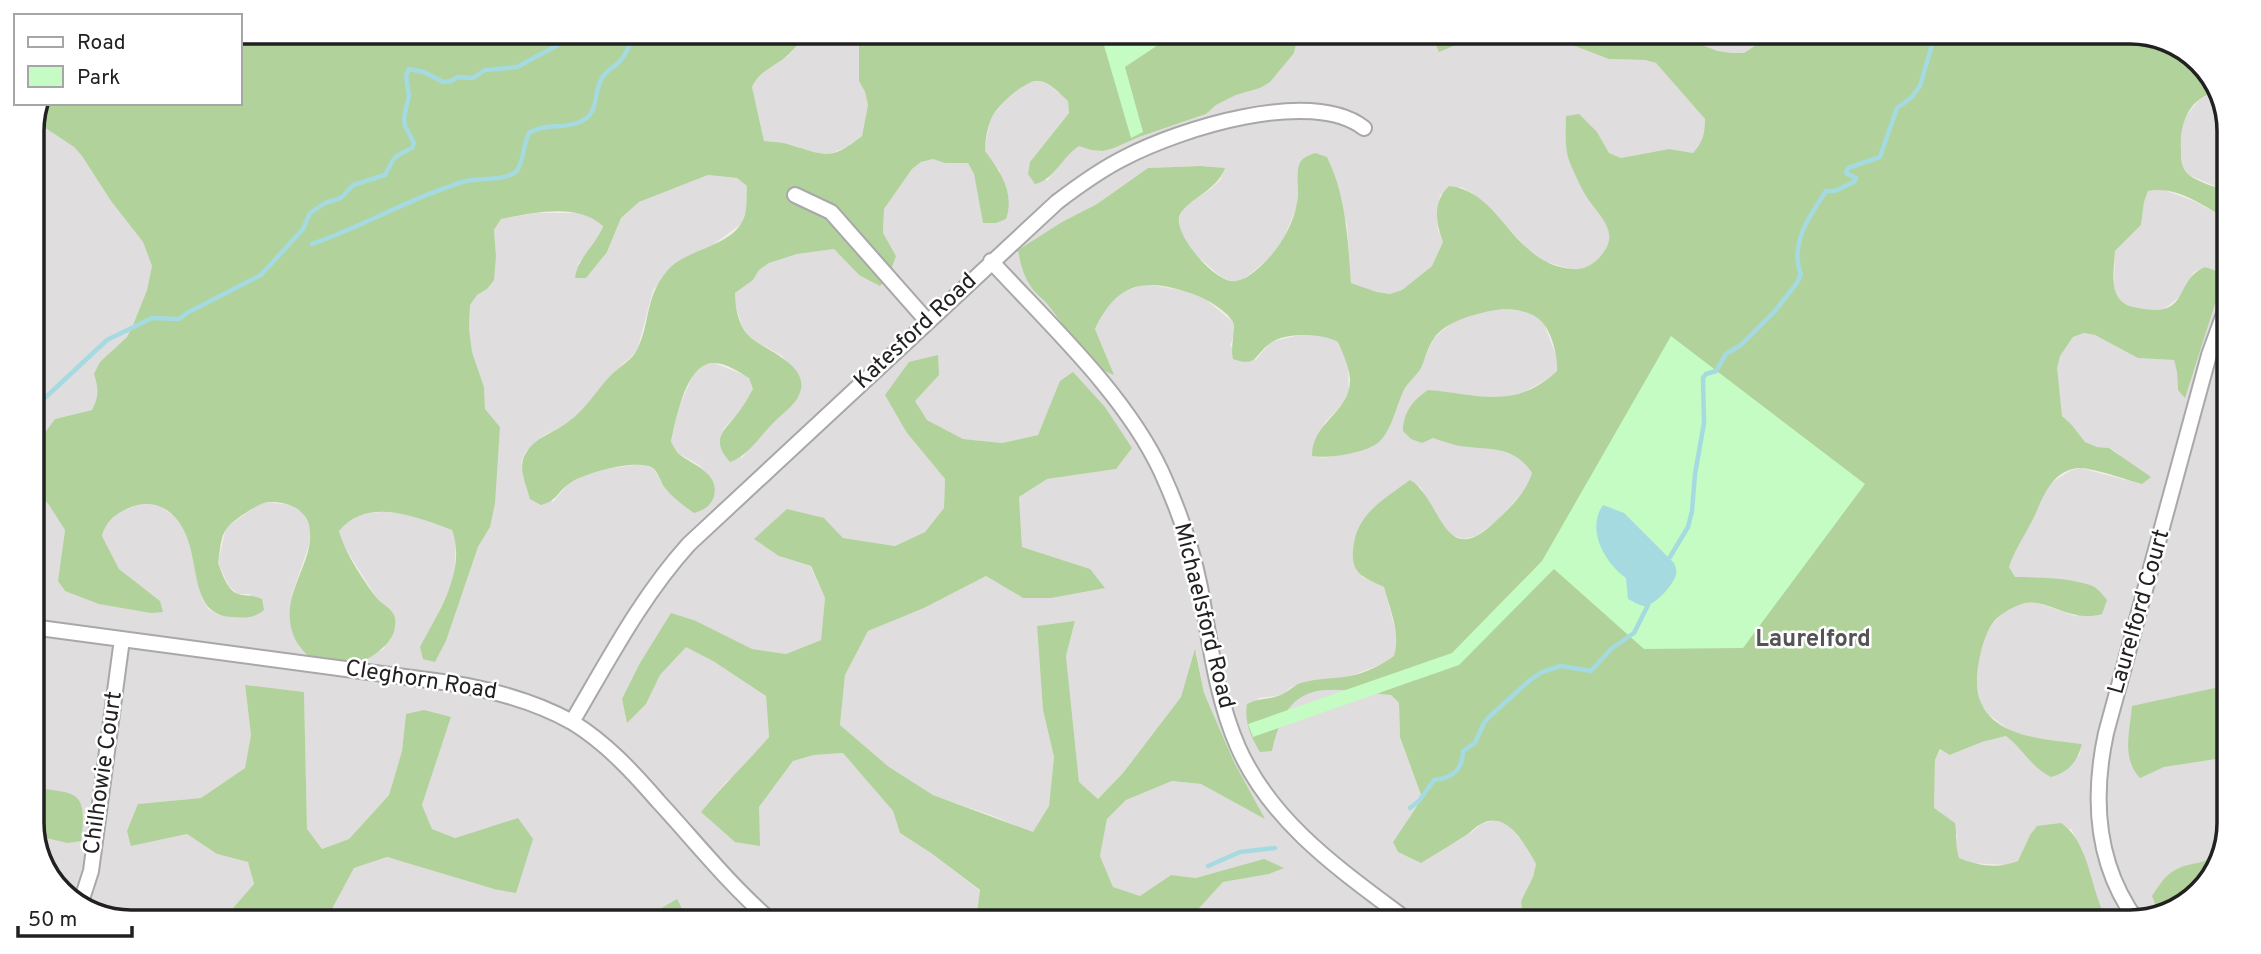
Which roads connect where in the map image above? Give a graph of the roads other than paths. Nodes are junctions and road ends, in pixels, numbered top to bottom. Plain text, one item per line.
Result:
1 (1364, 128) dead end
2 (795, 195) dead end
3 (992, 261) junction
4 (928, 322) junction
5 (2217, 333) edge
6 (44, 629) edge
7 (122, 639) junction
8 (572, 722) junction
9 (83, 896) edge
10 (760, 910) edge
11 (1394, 910) edge
12 (2131, 910) edge

1 - 3 street, Katesford Road
2 - 4 street
3 - 4 street, Katesford Road
3 - 11 street, Michaelsford Road
4 - 8 street, Katesford Road
5 - 12 street, Laurelford Court
6 - 7 street, Cleghorn Road
7 - 8 street, Cleghorn Road
7 - 9 street, Chilhowie Court
8 - 10 street, Cleghorn Road

